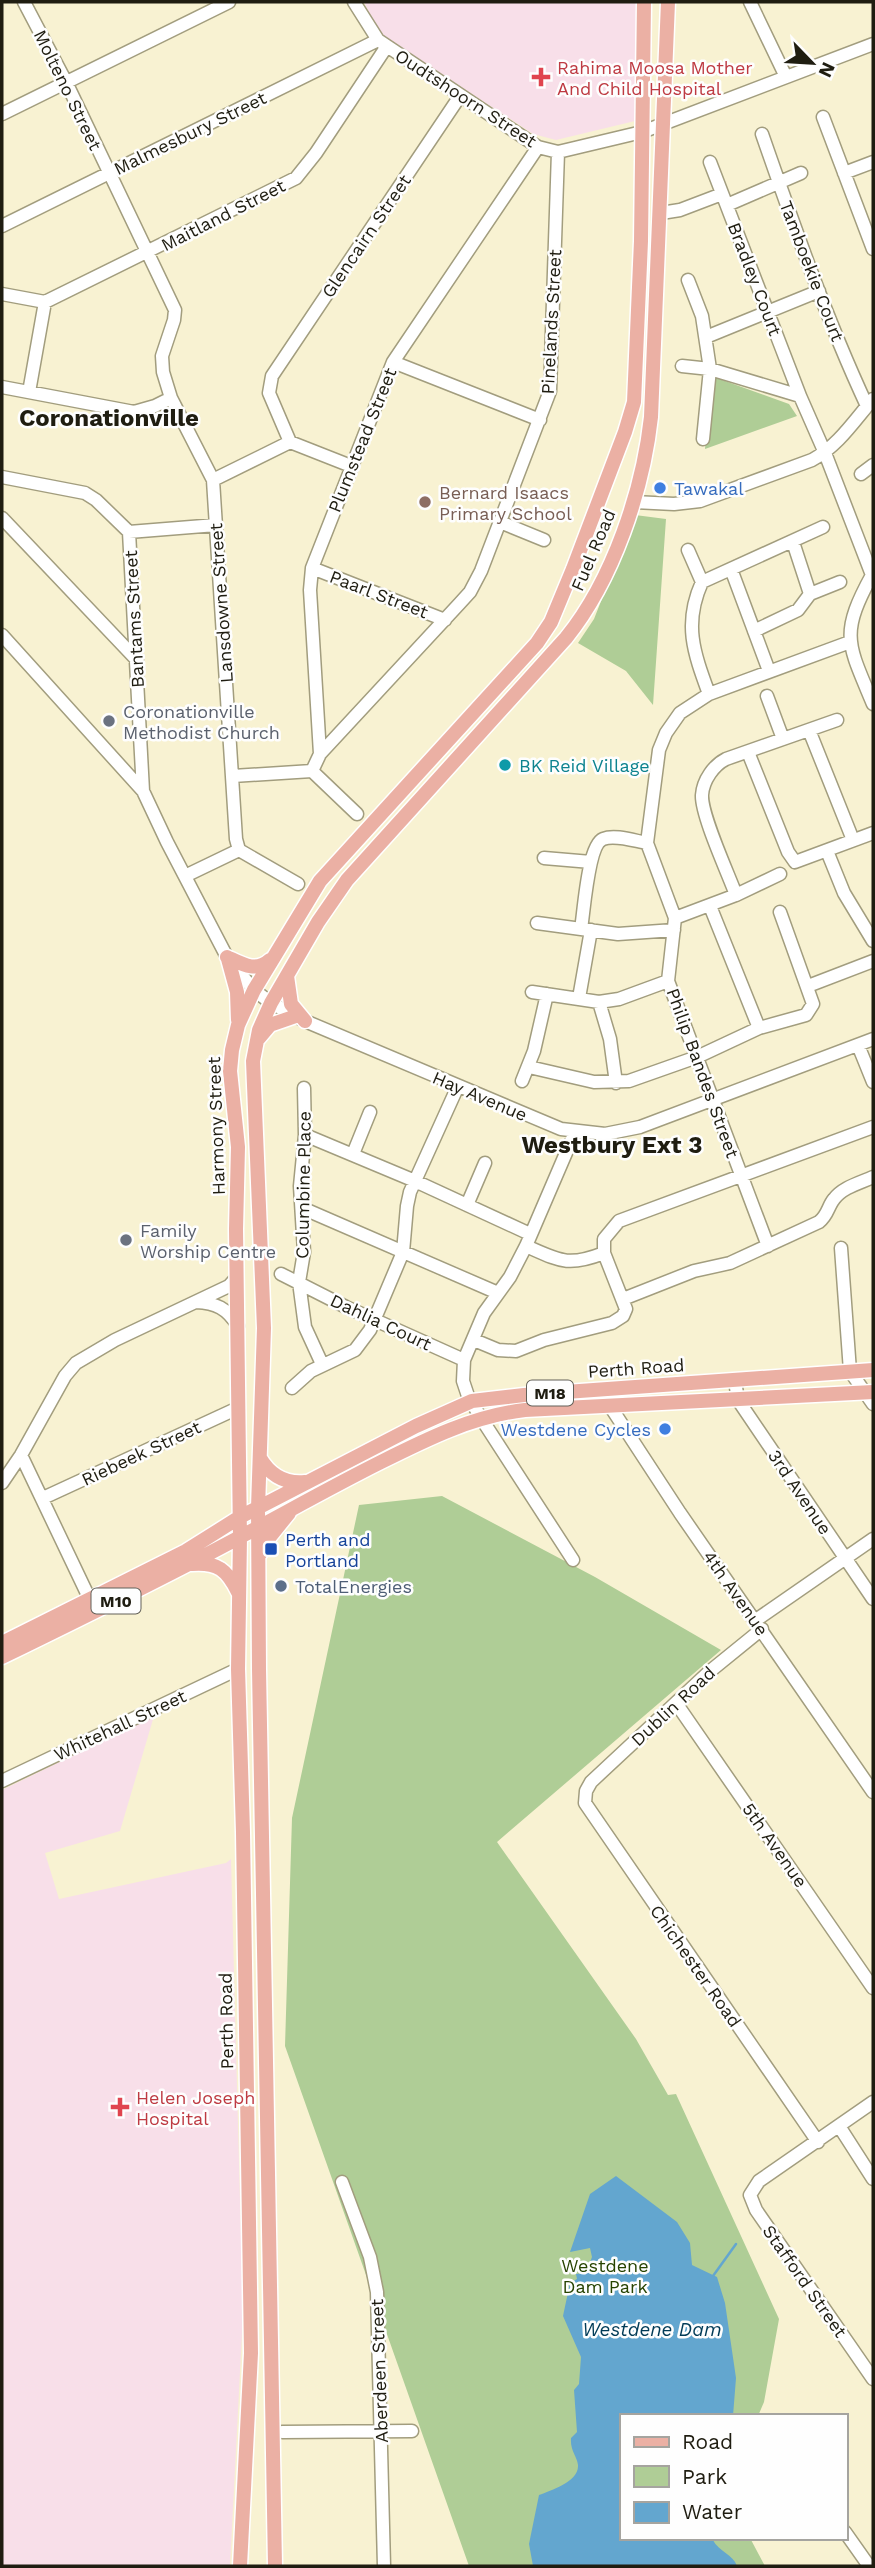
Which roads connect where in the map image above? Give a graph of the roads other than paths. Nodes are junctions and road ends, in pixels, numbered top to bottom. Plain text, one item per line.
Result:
1 (24, 2) edge
2 (229, 2) edge
3 (355, 2) edge
4 (644, 2) edge
5 (668, 2) edge
6 (750, 2) edge
7 (383, 43) junction
8 (873, 44) edge
9 (354, 52) junction
10 (369, 74) junction
11 (786, 77) junction
12 (66, 82) junction
13 (460, 96) junction
14 (2, 114) edge
15 (823, 117) dead end
16 (665, 123) junction
17 (642, 132) junction
18 (762, 134) dead end
19 (538, 147) junction
20 (558, 152) junction
21 (710, 162) dead end
22 (873, 162) edge
23 (109, 173) junction
24 (801, 173) dead end
25 (844, 173) junction
26 (778, 182) junction
27 (724, 199) junction
28 (661, 213) junction
29 (2, 226) edge
30 (873, 249) edge
31 (148, 252) junction
32 (688, 280) dead end
33 (819, 291) junction
34 (2, 294) edge
35 (45, 302) junction
36 (766, 313) junction
37 (706, 337) junction
38 (393, 362) junction
39 (682, 366) dead end
40 (710, 369) junction
41 (2, 387) edge
42 (29, 392) junction
43 (800, 396) junction
44 (171, 398) junction
45 (870, 402) edge
46 (540, 420) junction
47 (703, 439) dead end
48 (290, 442) junction
49 (825, 453) junction
50 (873, 465) edge
51 (351, 466) junction
52 (861, 474) dead end
53 (2, 477) edge
54 (213, 480) junction
55 (634, 502) junction
56 (2, 518) edge
57 (500, 522) junction
58 (216, 525) junction
59 (823, 527) dead end
60 (129, 531) junction
61 (544, 540) dead end
62 (793, 542) junction
63 (688, 550) dead end
64 (312, 568) junction
65 (731, 569) junction
66 (872, 575) edge
67 (702, 582) junction
68 (840, 582) dead end
69 (810, 594) junction
70 (445, 620) junction
71 (754, 631) junction
72 (2, 635) edge
73 (849, 642) junction
74 (137, 660) junction
75 (769, 671) junction
76 (709, 694) junction
77 (766, 696) dead end
78 (873, 704) edge
79 (837, 720) dead end
80 (809, 730) junction
81 (783, 739) junction
82 (748, 752) junction
83 (320, 754) junction
84 (312, 771) junction
85 (233, 776) junction
86 (143, 791) junction
87 (357, 814) dead end
88 (873, 833) edge
89 (853, 840) junction
90 (647, 843) junction
91 (239, 850) junction
92 (827, 851) junction
93 (544, 858) dead end
94 (591, 862) junction
95 (780, 874) dead end
96 (185, 876) junction
97 (298, 884) dead end
98 (736, 895) junction
99 (710, 906) junction
100 (780, 912) dead end
101 (537, 923) dead end
102 (674, 924) junction
103 (586, 930) junction
104 (873, 941) edge
105 (274, 957) junction
106 (228, 958) junction
107 (873, 961) edge
108 (287, 974) junction
109 (668, 981) junction
110 (808, 986) junction
111 (254, 990) junction
112 (532, 992) dead end
113 (547, 994) junction
114 (579, 998) junction
115 (599, 1002) junction
116 (271, 1003) junction
117 (301, 1018) junction
118 (238, 1025) junction
119 (759, 1028) junction
120 (873, 1039) edge
121 (255, 1044) junction
122 (858, 1045) junction
123 (697, 1057) junction
124 (529, 1067) junction
125 (522, 1081) dead end
126 (873, 1082) edge
127 (616, 1083) junction
128 (458, 1086) junction
129 (304, 1088) dead end
130 (712, 1099) junction
131 (370, 1112) dead end
132 (873, 1126) edge
133 (575, 1132) junction
134 (305, 1136) junction
135 (353, 1154) junction
136 (485, 1163) dead end
137 (741, 1176) junction
138 (873, 1177) edge
139 (415, 1181) junction
140 (467, 1205) junction
141 (302, 1209) junction
142 (528, 1240) junction
143 (768, 1246) junction
144 (841, 1248) dead end
145 (404, 1252) junction
146 (604, 1253) junction
147 (281, 1274) dead end
148 (237, 1277) junction
149 (299, 1282) junction
150 (498, 1293) junction
151 (623, 1299) junction
152 (196, 1301) junction
153 (375, 1320) junction
154 (238, 1326) junction
155 (474, 1340) junction
156 (464, 1360) junction
157 (322, 1364) junction
158 (873, 1370) edge
159 (850, 1371) junction
160 (735, 1381) junction
161 (292, 1388) dead end
162 (607, 1390) junction
163 (870, 1396) edge
164 (738, 1400) junction
165 (472, 1401) junction
166 (610, 1406) junction
167 (238, 1408) junction
168 (481, 1418) junction
169 (21, 1455) junction
170 (260, 1458) junction
171 (310, 1481) junction
172 (2, 1483) edge
173 (43, 1498) junction
174 (297, 1504) junction
175 (258, 1508) junction
176 (240, 1517) junction
177 (258, 1526) junction
178 (240, 1537) junction
179 (873, 1539) edge
180 (258, 1559) junction
181 (845, 1559) junction
182 (573, 1560) dead end
183 (187, 1564) junction
184 (239, 1594) junction
185 (873, 1599) edge
186 (93, 1606) junction
187 (759, 1625) junction
188 (2, 1643) edge
189 (2, 1657) edge
190 (238, 1669) junction
191 (676, 1703) junction
192 (2, 1781) edge
193 (587, 1787) joint
194 (873, 1792) edge
195 (873, 1988) edge
196 (873, 2102) edge
197 (839, 2126) junction
198 (818, 2142) junction
199 (873, 2179) edge
200 (342, 2182) dead end
201 (873, 2379) edge
202 (381, 2431) junction
203 (412, 2431) dead end
204 (282, 2432) dead end
205 (847, 2535) edge
206 (240, 2566) edge
207 (275, 2566) edge
208 (384, 2566) edge
209 (869, 2566) edge

1 - 12 street, Molteno Street
2 - 12 street
3 - 7 street, Oudtshoorn Street
4 - 17 main road, Fuel Road
5 - 16 main road, Fuel Road
6 - 11 street
7 - 9 street, Malmesbury Street
7 - 10 street, Maitland Street
7 - 13 street, Oudtshoorn Street
8 - 11 street, Oudtshoorn Street
9 - 10 street
9 - 23 street, Malmesbury Street
10 - 31 street, Maitland Street
11 - 16 street, Oudtshoorn Street
12 - 14 street
12 - 23 street, Molteno Street
13 - 19 street, Oudtshoorn Street
13 - 48 street, Glencairn Street
15 - 25 street
16 - 17 street, Oudtshoorn Street
16 - 28 main road, Fuel Road
17 - 20 street, Oudtshoorn Street
17 - 105 main road, Fuel Road
18 - 26 street, Tamboekie Court
19 - 20 street, Oudtshoorn Street
19 - 38 street, Plumstead Street
20 - 46 street, Pinelands Street
21 - 27 street, Bradley Court
22 - 25 street
23 - 29 street, Malmesbury Street
23 - 31 street, Molteno Street
24 - 26 street
25 - 30 street
26 - 27 street
26 - 33 street, Tamboekie Court
27 - 28 street
27 - 36 street, Bradley Court
28 - 55 main road, Fuel Road
31 - 35 street, Maitland Street
31 - 44 street, Molteno Street
32 - 37 street
33 - 36 street
33 - 45 street, Tamboekie Court
34 - 35 street
35 - 42 street
36 - 37 street
36 - 43 street, Bradley Court
37 - 40 street
38 - 46 street
38 - 51 street, Plumstead Street
39 - 40 street
40 - 43 street
40 - 47 street
41 - 42 street
42 - 44 street
43 - 49 street, Bradley Court
44 - 54 street, Molteno Street
45 - 49 street
46 - 57 street, Pinelands Street
48 - 51 street
48 - 54 street
49 - 55 street
49 - 66 street, Bradley Court
50 - 52 street
51 - 64 street, Plumstead Street
53 - 60 street
54 - 58 street, Lansdowne Street
55 - 108 main road, Fuel Road
56 - 74 street
57 - 61 street
57 - 70 street, Pinelands Street
58 - 60 street
58 - 85 street, Lansdowne Street
59 - 62 street
60 - 74 street, Bantams Street
62 - 65 street
62 - 69 street
63 - 67 street
64 - 70 street, Paarl Street
64 - 83 street, Plumstead Street
65 - 67 street
65 - 71 street
66 - 73 street
67 - 76 street
68 - 69 street
69 - 71 street
70 - 83 street, Pinelands Street
71 - 75 street
72 - 86 street
73 - 75 street, Philip Bandes Street
73 - 78 street
74 - 86 street, Bantams Street
75 - 76 street, Philip Bandes Street
76 - 90 street, Philip Bandes Street
77 - 81 street
79 - 80 street
80 - 81 street
80 - 89 street
81 - 82 street
82 - 92 street
82 - 98 street
83 - 84 street, Plumstead Street
84 - 85 street
84 - 87 street
85 - 91 street, Lansdowne Street
86 - 96 street
88 - 89 street
89 - 92 street
90 - 94 street
90 - 102 street, Philip Bandes Street
91 - 96 street
91 - 97 street
92 - 104 street
93 - 94 street
94 - 103 street
95 - 98 street
96 - 106 street
98 - 99 street
99 - 102 street
99 - 119 street
100 - 110 street
101 - 103 street
102 - 103 street
102 - 109 street, Philip Bandes Street
103 - 114 street
105 - 106 main road
105 - 111 main road, Fuel Road
106 - 111 street
106 - 118 main road
107 - 110 street
108 - 116 main road, Fuel Road
108 - 117 main road
109 - 115 street
109 - 123 street, Philip Bandes Street
110 - 119 street
111 - 116 street, Hay Avenue
111 - 118 main road, Harmony Street
112 - 113 street
113 - 114 street
113 - 124 street
114 - 115 street
115 - 127 street
116 - 117 street, Hay Avenue
116 - 121 main road
117 - 121 main road
117 - 128 street, Hay Avenue
118 - 148 main road, Harmony Street
119 - 123 street
120 - 122 street, Hay Avenue
121 - 170 main road
122 - 126 street
122 - 130 street, Hay Avenue
123 - 127 street
123 - 130 street, Philip Bandes Street
124 - 125 street
124 - 127 street
128 - 133 street, Hay Avenue
128 - 139 street
129 - 134 street, Columbine Place
130 - 133 street, Hay Avenue
130 - 137 street, Philip Bandes Street
131 - 135 street
132 - 137 street
133 - 142 street
134 - 135 street
134 - 141 street, Columbine Place
135 - 139 street
136 - 140 street
137 - 143 street, Philip Bandes Street
137 - 146 street
138 - 143 street
139 - 140 street
139 - 145 street
140 - 142 street
141 - 145 street
141 - 149 street, Columbine Place
142 - 146 street
142 - 150 street
143 - 151 street
144 - 159 street
145 - 150 street
145 - 153 street
146 - 151 street
147 - 149 street, Columbine Place
148 - 152 street
148 - 154 main road, Harmony Street
149 - 153 street, Dahlia Court
149 - 157 street, Columbine Place
150 - 155 street
151 - 155 street
152 - 154 street
152 - 169 street
153 - 156 street, Dahlia Court
153 - 157 street
154 - 167 main road, Harmony Street
155 - 156 street
156 - 165 street
157 - 161 street
158 - 159 main road, Perth Road / M18
159 - 160 main road, Perth Road / M18
159 - 163 street
160 - 162 main road, Perth Road / M18
160 - 164 street, 3rd Avenue
162 - 165 main road, Perth Road / M18
162 - 166 street, 4th Avenue
163 - 164 main road, Perth Road / M18
164 - 166 main road, Perth Road / M18
164 - 181 street, 3rd Avenue
165 - 168 street
165 - 171 main road, Perth Road / M18
166 - 168 main road, Perth Road / M18
166 - 187 street, 4th Avenue
167 - 173 street, Riebeek Street
167 - 176 main road, Harmony Street
168 - 174 main road, Perth Road / M18
168 - 182 street
169 - 172 street
169 - 173 street
170 - 171 main road
170 - 175 main road
171 - 175 main road, Perth Road / M18
173 - 186 street
174 - 177 main road, Perth Road / M18
174 - 180 main road
175 - 176 main road, Perth Road / M18
175 - 177 main road
176 - 178 main road, Harmony Street
176 - 186 main road, M10
177 - 178 main road, Perth Road / M18
177 - 180 main road
178 - 183 main road, M10
178 - 184 main road, Perth Road
179 - 181 street, Dublin Road
180 - 207 main road
181 - 185 street, 3rd Avenue
181 - 187 street, Dublin Road
183 - 184 main road
183 - 186 main road, M10
184 - 190 main road, Perth Road
186 - 188 main road, M10
186 - 189 main road, M10
187 - 191 street, Dublin Road
187 - 194 street, 4th Avenue
190 - 192 street, Whitehall Street
190 - 206 main road, Perth Road
191 - 193 street, Dublin Road
191 - 195 street, 5th Avenue
193 - 198 street, Chichester Road
196 - 197 street
197 - 198 street
197 - 199 street
198 - 201 street, Stafford Street
200 - 202 street, Aberdeen Street
202 - 203 street
202 - 204 street
202 - 208 street, Aberdeen Street
205 - 209 street

